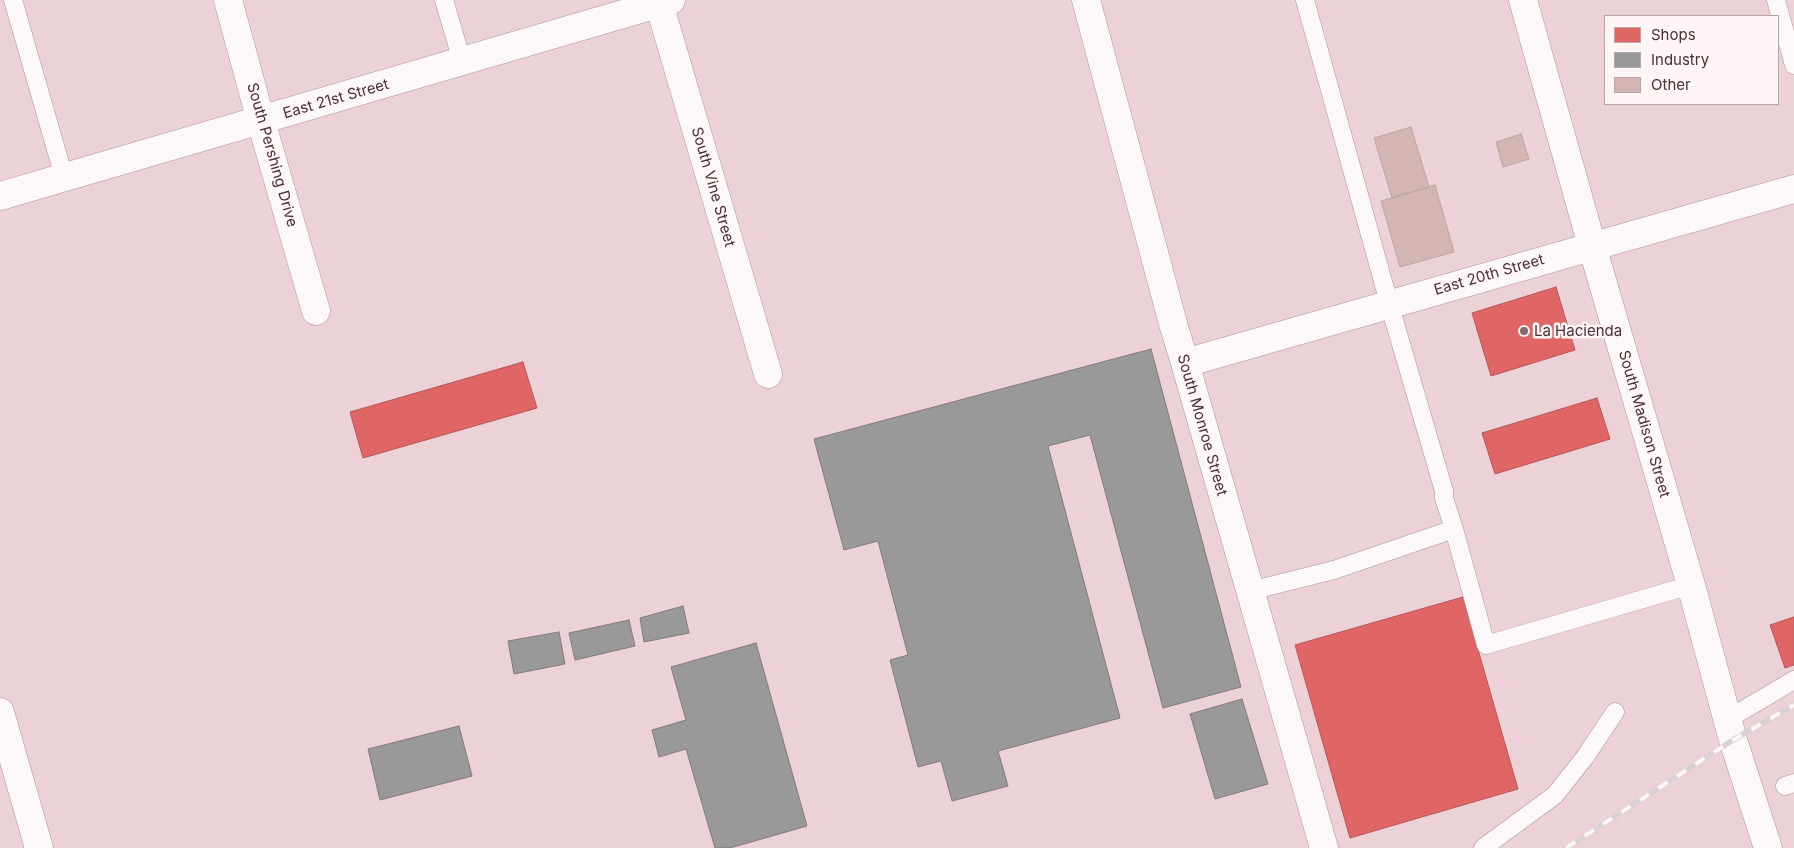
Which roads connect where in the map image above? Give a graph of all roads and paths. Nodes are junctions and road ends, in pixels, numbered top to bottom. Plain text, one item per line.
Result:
1 (13, 0) edge
2 (228, 0) edge
3 (444, 0) edge
4 (1086, 0) edge
5 (1305, 0) edge
6 (1523, 0) edge
7 (1776, 0) edge
8 (662, 1) edge
9 (462, 61) junction
10 (1794, 65) edge
11 (261, 120) junction
12 (64, 177) junction
13 (1794, 189) edge
14 (0, 196) edge
15 (1592, 246) junction
16 (1390, 303) junction
17 (316, 310) dead end
18 (1185, 363) junction
19 (768, 374) dead end
20 (1454, 530) junction
21 (1691, 585) junction
22 (1250, 591) junction
23 (1794, 680) edge
24 (0, 712) edge
25 (1615, 712) dead end
26 (1728, 719) junction
27 (39, 848) edge
28 (1324, 848) edge
29 (1483, 848) edge
30 (1768, 848) edge

1 - 12 lane
2 - 11 street, South Pershing Drive
3 - 9 lane
4 - 18 street, South Monroe Street
5 - 16 lane
6 - 15 street, South Madison Street
7 - 10 lane
8 - 9 street, East 21st Street
8 - 19 street, South Vine Street
9 - 11 street, East 21st Street
11 - 12 street, East 21st Street
11 - 17 street, South Pershing Drive
12 - 14 street, East 21st Street
13 - 15 street, East 20th Street
15 - 16 street, East 20th Street
15 - 21 street, South Madison Street
16 - 18 street, East 20th Street
16 - 20 lane
18 - 22 street, South Monroe Street
20 - 21 lane
20 - 22 lane
21 - 26 street, South Madison Street
22 - 28 street, South Monroe Street
23 - 26 lane
24 - 27 street
25 - 29 lane
26 - 30 street, South Madison Street

